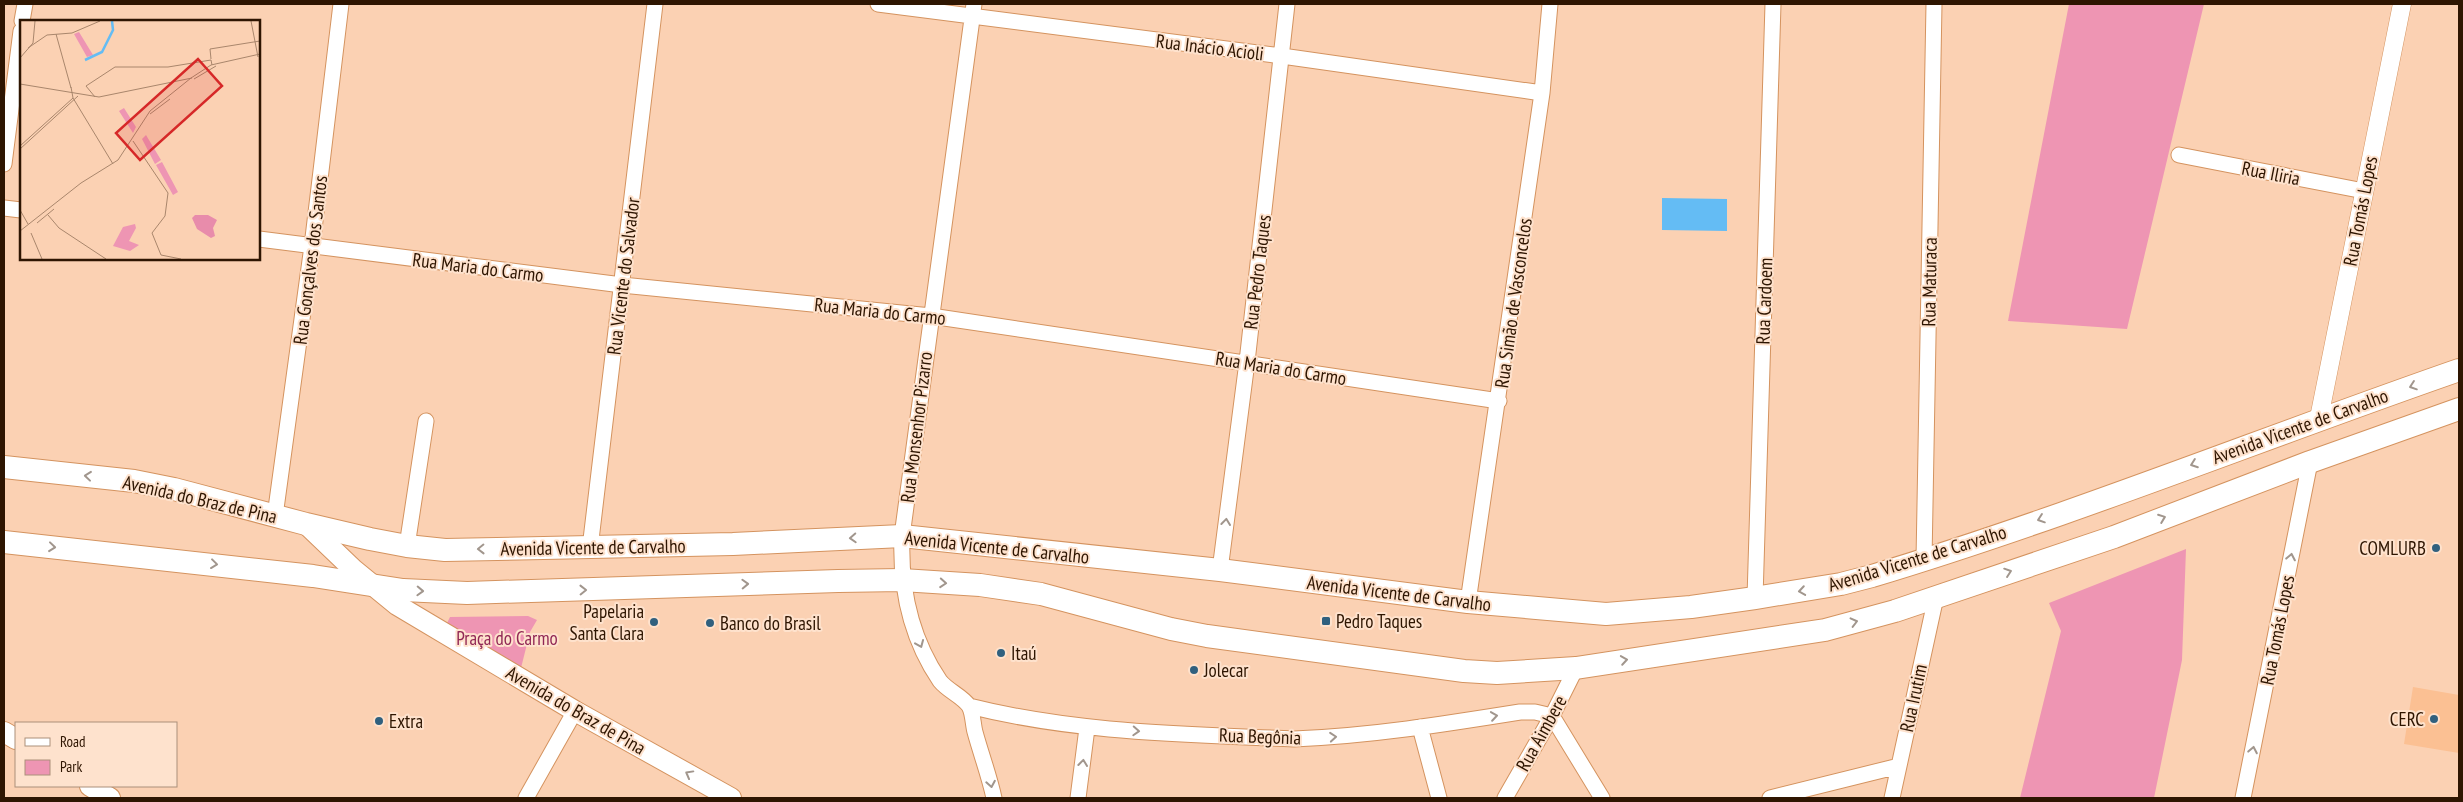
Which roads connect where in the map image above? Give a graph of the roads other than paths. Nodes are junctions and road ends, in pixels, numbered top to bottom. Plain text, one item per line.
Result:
1 (25, 4) edge
2 (341, 4) edge
3 (654, 4) edge
4 (878, 4) edge
5 (1287, 4) edge
6 (1550, 4) edge
7 (1773, 4) edge
8 (1934, 4) edge
9 (2402, 4) edge
10 (973, 10) edge
11 (22, 20) edge
12 (20, 37) edge
13 (1282, 56) junction
14 (1542, 93) junction
15 (7, 120) edge
16 (2179, 155) dead end
17 (4, 164) edge
18 (2364, 191) junction
19 (4, 208) edge
20 (20, 210) edge
21 (260, 239) edge
22 (312, 246) junction
23 (622, 285) junction
24 (931, 316) junction
25 (1247, 362) junction
26 (2459, 370) edge
27 (1499, 401) junction
28 (2459, 409) edge
29 (2319, 418) junction
30 (426, 421) dead end
31 (2310, 462) junction
32 (4, 468) edge
33 (275, 516) junction
34 (306, 524) junction
35 (902, 536) junction
36 (4, 542) edge
37 (407, 546) junction
38 (590, 548) junction
39 (1924, 560) junction
40 (1220, 570) junction
41 (902, 580) junction
42 (372, 586) junction
43 (1936, 597) junction
44 (1755, 598) junction
45 (1468, 602) junction
46 (1576, 668) junction
47 (969, 706) junction
48 (575, 711) junction
49 (1552, 716) junction
50 (1420, 727) junction
51 (1087, 728) junction
52 (4, 732) edge
53 (15, 738) edge
54 (1899, 766) junction
55 (92, 787) edge
56 (110, 798) edge
57 (526, 798) edge
58 (731, 798) edge
59 (994, 798) edge
60 (1078, 798) edge
61 (1439, 798) edge
62 (1505, 798) edge
63 (1602, 798) edge
64 (1770, 798) edge
65 (1892, 798) edge
66 (2243, 798) edge

1 - 11 street
2 - 22 street, Rua Gonçalves dos Santos
3 - 23 street, Rua Vicente do Salvador
4 - 10 street, Rua Inácio Acioli
5 - 13 street, Rua Pedro Taques
6 - 14 street, Rua Simão de Vasconcelos
7 - 44 street, Rua Cardoem
8 - 39 street, Rua Maturaca
9 - 18 street, Rua Tomás Lopes
10 - 13 street, Rua Inácio Acioli
10 - 24 street, Rua Monsenhor Pizarro
12 - 15 street
13 - 14 street, Rua Inácio Acioli
13 - 25 street, Rua Pedro Taques
14 - 27 street, Rua Simão de Vasconcelos
15 - 17 street
16 - 18 street, Rua Iliria
18 - 29 street, Rua Tomás Lopes
19 - 20 street
21 - 22 street, Rua Maria do Carmo
22 - 23 street, Rua Maria do Carmo
22 - 33 street, Rua Gonçalves dos Santos
23 - 24 street, Rua Maria do Carmo
23 - 38 street, Rua Vicente do Salvador
24 - 25 street, Rua Maria do Carmo
24 - 35 street, Rua Monsenhor Pizarro
25 - 27 street, Rua Maria do Carmo
40 -> 25 street, Rua Pedro Taques
26 -> 29 main road, Avenida Vicente de Carvalho
27 - 45 street, Rua Simão de Vasconcelos
28 - 31 main road, Avenida Vicente de Carvalho
29 -> 39 main road, Avenida Vicente de Carvalho
30 - 37 street
43 -> 31 main road, Avenida Vicente de Carvalho
66 -> 31 street, Rua Tomás Lopes
33 -> 32 main road, Avenida do Braz de Pina
33 - 34 main road, Avenida do Braz de Pina
34 - 37 main road, Avenida Vicente de Carvalho
34 - 42 main road, Avenida do Braz de Pina
35 -> 38 main road, Avenida Vicente de Carvalho
35 - 40 main road, Avenida Vicente de Carvalho
35 - 41 street, Rua Monsenhor Pizarro
36 -> 42 main road, Avenida do Braz de Pina
38 -> 37 main road, Avenida Vicente de Carvalho
39 -> 44 main road, Avenida Vicente de Carvalho
40 - 45 main road, Avenida Vicente de Carvalho
42 -> 41 main road, Avenida Vicente de Carvalho
41 -> 46 main road, Avenida Vicente de Carvalho
41 -> 47 street, Rua Monsenhor Pizarro
42 - 48 main road, Avenida do Braz de Pina
46 -> 43 main road, Avenida Vicente de Carvalho
43 - 54 street, Rua Irutim
44 - 45 main road, Avenida Vicente de Carvalho
46 - 49 street, Rua Aimbere
47 - 51 street, Rua Begônia
47 -> 59 street
48 - 57 street
58 -> 48 main road, Avenida do Braz de Pina
50 -> 49 street, Rua Begônia
49 - 62 street, Rua Aimbere
49 - 63 street
51 -> 50 street, Rua Begônia
50 - 61 street
60 -> 51 street
52 - 53 main road
54 - 64 street
54 - 65 street, Rua Irutim
55 - 56 main road

